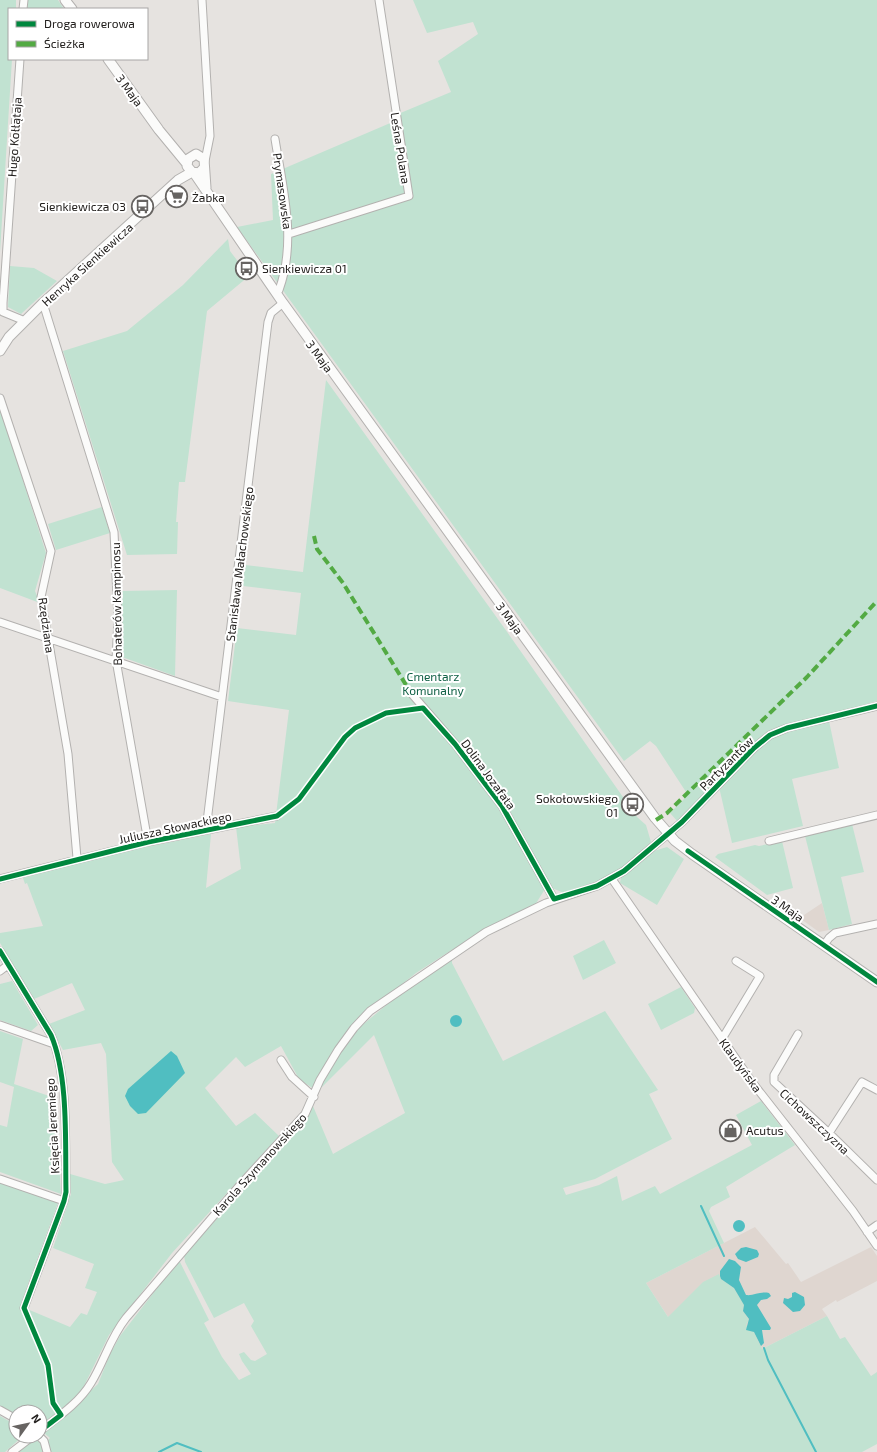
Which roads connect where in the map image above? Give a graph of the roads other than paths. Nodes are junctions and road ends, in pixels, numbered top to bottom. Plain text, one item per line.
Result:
1 (65, 0) edge
2 (202, 0) edge
3 (379, 0) edge
4 (71, 8) edge
5 (20, 60) edge
6 (109, 60) edge
7 (275, 139) dead end
8 (166, 140) junction
9 (200, 160) junction
10 (190, 169) junction
11 (206, 192) junction
12 (289, 234) junction
13 (279, 290) dead end
14 (43, 303) junction
15 (283, 303) junction
16 (25, 321) junction
17 (9, 337) junction
18 (0, 341) edge
19 (0, 351) edge
20 (0, 398) edge
21 (0, 622) edge
22 (48, 640) junction
23 (116, 660) junction
24 (411, 693) dead end
25 (222, 697) junction
26 (877, 706) edge
27 (877, 815) edge
28 (277, 816) dead end
29 (206, 830) junction
30 (669, 833) junction
31 (769, 841) dead end
32 (148, 842) junction
33 (77, 858) junction
34 (0, 879) edge
35 (612, 879) junction
36 (554, 899) junction
37 (877, 924) edge
38 (824, 945) junction
39 (0, 951) edge
40 (736, 961) dead end
41 (8, 965) junction
42 (0, 971) edge
43 (877, 982) edge
44 (0, 1025) edge
45 (798, 1034) dead end
46 (722, 1039) junction
47 (54, 1044) junction
48 (281, 1060) dead end
49 (877, 1090) edge
50 (314, 1097) junction
51 (829, 1133) junction
52 (0, 1178) edge
53 (877, 1180) edge
54 (64, 1201) junction
55 (877, 1225) edge
56 (867, 1232) junction
57 (877, 1246) edge
58 (24, 1308) dead end
59 (48, 1425) edge
60 (22, 1444) edge
61 (12, 1452) edge

1 - 4 street
2 - 9 street
3 - 12 street, Leśna Polana
5 - 16 street, Hugo Kołłątaja
6 - 8 street, 3 Maja
7 - 12 street, Prymasowska
8 - 9 street, 3 Maja
8 - 10 street, 3 Maja
9 - 10 street, Henryka Sienkiewicza
9 - 10 street
9 - 11 street, 3 Maja
10 - 11 street, 3 Maja
10 - 14 street, Henryka Sienkiewicza
11 - 15 street, 3 Maja
12 - 13 street, Prymasowska
14 - 16 street, Henryka Sienkiewicza
14 - 23 street, Bohaterów Kampinosu
15 - 25 street, Stanisława Małachowskiego
15 - 30 street, 3 Maja
16 - 17 street, Henryka Sienkiewicza
17 - 18 street
17 - 19 street, Henryka Sienkiewicza
20 - 22 street, Rzędziana
21 - 22 street
22 - 23 street
22 - 33 street, Rzędziana
23 - 25 street
23 - 32 street, Bohaterów Kampinosu
24 - 36 street, Dolina Jozafata
25 - 29 street, Stanisława Małachowskiego
26 - 30 street, Partyzantów
27 - 31 street
28 - 29 street, Juliusza Słowackiego
29 - 32 street, Juliusza Słowackiego
30 - 35 street, Karola Szymanowskiego
30 - 38 street, 3 Maja
32 - 33 street, Juliusza Słowackiego
33 - 34 street, Juliusza Słowackiego
35 - 36 street, Karola Szymanowskiego
35 - 46 street, Klaudyńska
36 - 50 street, Karola Szymanowskiego
37 - 38 street
38 - 43 street, 3 Maja
39 - 41 street, Księcia Jeremiego
40 - 46 street
41 - 42 street
41 - 47 street, Księcia Jeremiego
44 - 47 street
45 - 51 street, Cichowszczyzna
46 - 56 street, Klaudyńska
47 - 54 street, Księcia Jeremiego
48 - 50 street
49 - 51 street
50 - 59 street, Karola Szymanowskiego
51 - 53 street, Cichowszczyzna
52 - 54 street
54 - 58 street, Księcia Jeremiego
55 - 56 street
56 - 57 street, Klaudyńska
60 - 61 street

